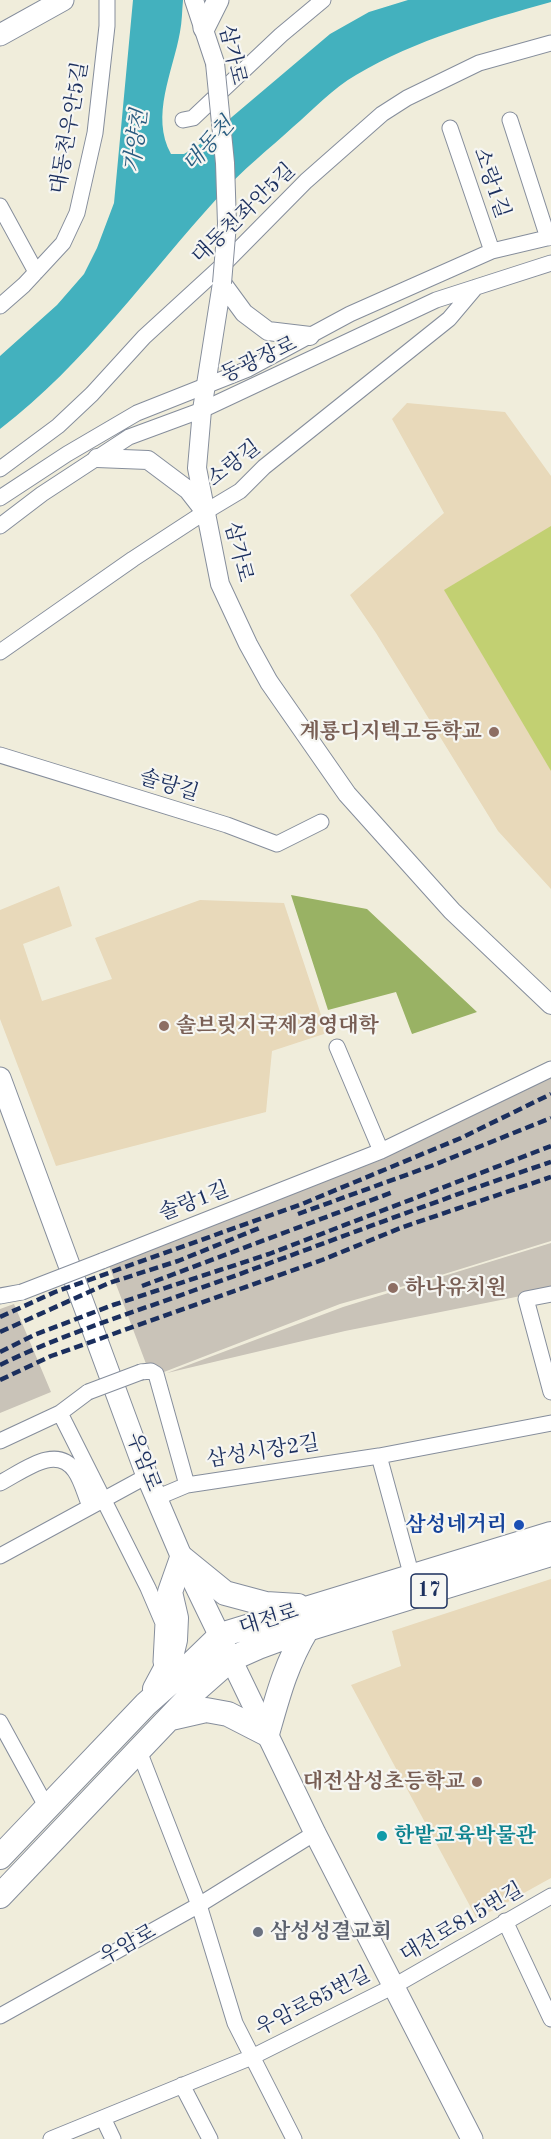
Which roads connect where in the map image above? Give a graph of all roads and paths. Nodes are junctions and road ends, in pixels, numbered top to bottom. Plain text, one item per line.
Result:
1 (63, 0) edge
2 (107, 0) edge
3 (194, 0) edge
4 (218, 0) edge
5 (323, 0) edge
6 (204, 28) junction
7 (0, 34) edge
8 (551, 43) edge
9 (183, 120) dead end
10 (510, 120) dead end
11 (450, 128) dead end
12 (0, 206) edge
13 (549, 237) edge
14 (492, 251) junction
15 (551, 263) edge
16 (36, 272) junction
17 (222, 283) junction
18 (477, 286) junction
19 (0, 306) edge
20 (310, 336) junction
21 (206, 387) junction
22 (202, 410) junction
23 (97, 458) junction
24 (0, 469) edge
25 (0, 498) edge
26 (205, 512) junction
27 (0, 526) edge
28 (0, 652) edge
29 (0, 755) edge
30 (321, 822) dead end
31 (551, 1005) edge
32 (337, 1047) dead end
33 (551, 1069) edge
34 (0, 1078) edge
35 (381, 1152) junction
36 (551, 1294) edge
37 (0, 1296) edge
38 (551, 1392) edge
39 (60, 1413) junction
40 (551, 1423) edge
41 (0, 1441) edge
42 (379, 1456) junction
43 (147, 1476) junction
44 (0, 1483) edge
45 (187, 1485) junction
46 (156, 1498) junction
47 (97, 1502) junction
48 (551, 1534) edge
49 (551, 1554) edge
50 (0, 1556) edge
51 (182, 1558) junction
52 (412, 1577) junction
53 (308, 1618) junction
54 (221, 1635) junction
55 (231, 1659) junction
56 (160, 1680) junction
57 (146, 1704) junction
58 (171, 1718) junction
59 (0, 1722) edge
60 (267, 1734) junction
61 (139, 1751) junction
62 (46, 1806) junction
63 (315, 1833) junction
64 (0, 1857) edge
65 (0, 1896) edge
66 (551, 1896) edge
67 (199, 1905) junction
68 (505, 1921) junction
69 (393, 1986) junction
70 (0, 2016) edge
71 (551, 2019) edge
72 (252, 2056) junction
73 (182, 2085) junction
74 (103, 2118) junction
75 (51, 2139) edge
76 (113, 2139) edge
77 (210, 2139) edge
78 (294, 2139) edge
79 (472, 2139) edge

1 - 7 main road
2 - 16 street, 대동천우안5길
3 - 6 street, 삼가로
4 - 6 main road
5 - 9 street
6 - 17 street, 삼가로, bridge
8 - 24 street, 대동천좌안5길
10 - 13 street
11 - 14 street, 소랑1길
12 - 16 street
13 - 14 street, 동광장로
14 - 20 street, 동광장로
15 - 18 street, 동광장로
16 - 19 street, 대동천우안5길
17 - 20 street
17 - 21 street, 삼가로
18 - 22 street, 동광장로
18 - 26 street, 소랑길
20 - 21 street, 동광장로
21 - 22 street, 삼가로
21 - 25 street, 동광장로
22 - 23 street, 동광장로
22 - 26 street, 삼가로
23 - 26 street
23 - 27 street, 동광장로
26 - 28 street, 소랑길
26 - 31 street, 삼가로
29 - 30 street, 솔랑길
32 - 35 street
33 - 35 street, 솔랑1길
34 - 43 main road, 우암로
35 - 37 street, 솔랑1길, bridge
36 - 38 street
39 - 41 street
39 - 45 street, bridge
39 - 47 street
40 - 42 street, 삼성시장2길
42 - 45 street, 삼성시장2길
42 - 52 street
43 - 46 main road, 우암로
43 - 47 street
44 - 47 street
45 - 46 street, 삼성시장2길
46 - 51 main road, 우암로
47 - 50 street
47 - 56 street
48 - 52 main road, 대전로 / 17
49 - 53 main road, 대전로 / 17
51 - 53 main road
51 - 54 main road, 우암로
51 - 56 main road
52 - 53 main road, 대전로 / 17
53 - 54 main road, 대전로 / 17
53 - 55 main road, 대전로 / 17
53 - 60 main road
54 - 55 main road, 우암로
54 - 57 main road, 대전로
55 - 58 main road, 대전로 / 17
55 - 60 main road, 우암로
56 - 57 main road
57 - 62 main road, 대전로
58 - 60 main road
58 - 61 main road, 대전로 / 17
59 - 62 street
60 - 63 main road, 우암로
61 - 65 main road, 대전로 / 17
61 - 67 street
62 - 64 main road, 대전로
63 - 67 street, 우암로
63 - 69 main road, 우암로
66 - 68 street, 대전로815번길
67 - 70 street, 우암로
67 - 72 street
68 - 69 street, 대전로815번길
68 - 71 street
69 - 72 street, 우암로85번길
69 - 79 main road, 우암로
72 - 73 street, 우암로85번길
72 - 78 street, 우암로85번길
73 - 74 street, 우암로85번길
73 - 77 street
74 - 75 street, 우암로85번길
74 - 76 street

